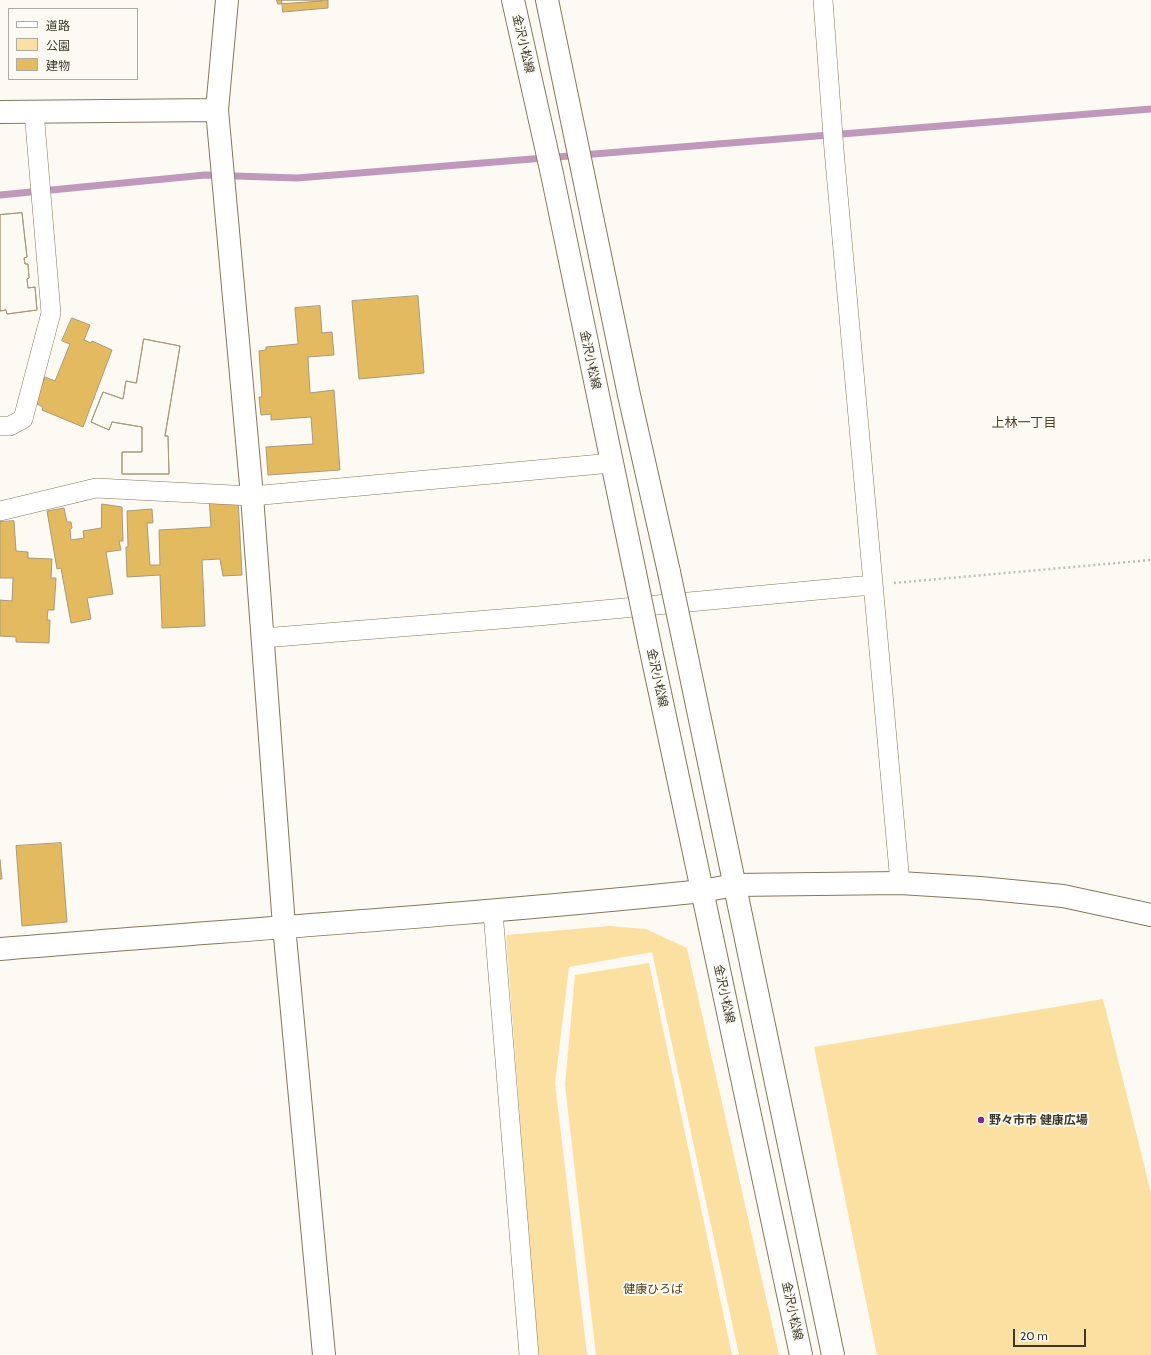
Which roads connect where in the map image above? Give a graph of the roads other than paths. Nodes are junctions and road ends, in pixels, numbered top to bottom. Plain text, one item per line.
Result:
1 (227, 0) edge
2 (513, 0) edge
3 (547, 0) edge
4 (823, 0) edge
5 (217, 110) junction
6 (34, 111) junction
7 (0, 112) edge
8 (0, 426) edge
9 (612, 463) junction
10 (252, 496) junction
11 (0, 511) edge
12 (872, 585) junction
13 (263, 638) junction
14 (900, 883) junction
15 (734, 885) junction
16 (702, 891) junction
17 (493, 912) junction
18 (1151, 915) edge
19 (284, 926) junction
20 (0, 949) edge
21 (324, 1355) edge
22 (529, 1355) edge
23 (801, 1355) edge
24 (833, 1355) edge

1 - 5 main road
2 - 9 main road, 金沢小松線
3 - 15 main road, bridge
4 - 12 street
5 - 6 main road
5 - 10 main road
6 - 7 main road
6 - 8 street
9 - 10 street
9 - 16 main road, 金沢小松線, bridge
10 - 11 street
10 - 13 main road
12 - 13 street
12 - 14 street
13 - 19 main road
14 - 15 main road
14 - 18 main road
15 - 16 main road
15 - 24 main road
16 - 17 main road
16 - 23 main road, 金沢小松線
17 - 19 main road
17 - 22 street
19 - 20 main road
19 - 21 main road

